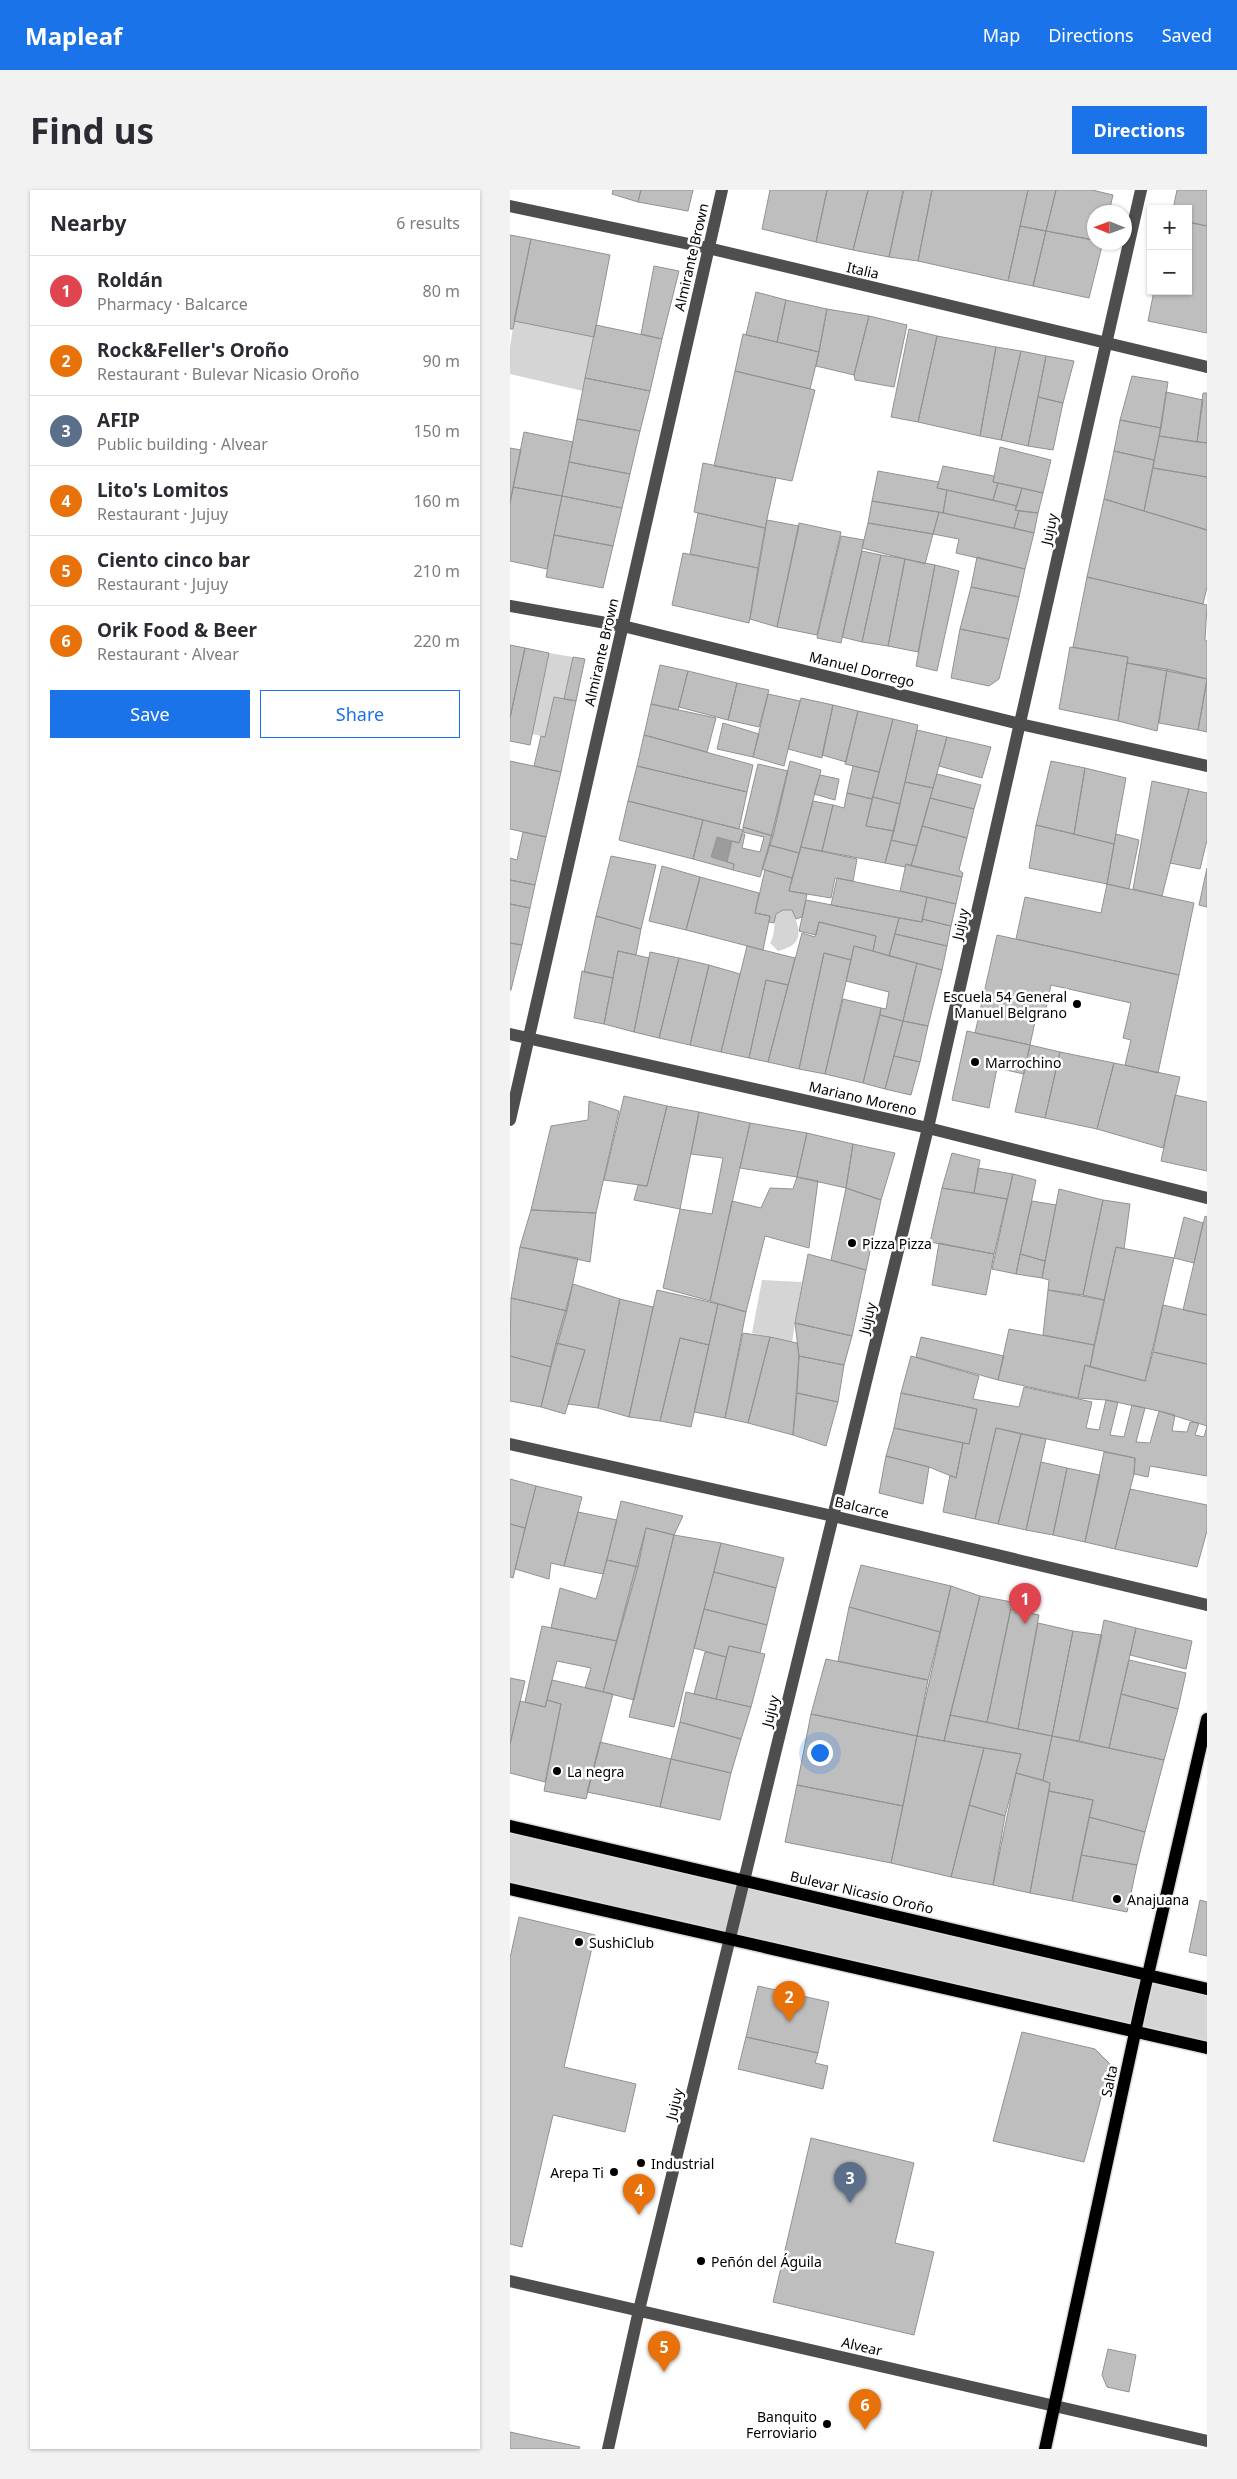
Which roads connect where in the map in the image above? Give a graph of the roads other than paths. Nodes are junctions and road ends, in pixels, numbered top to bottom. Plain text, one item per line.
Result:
1 (722, 190) edge
2 (1141, 190) edge
3 (510, 206) edge
4 (708, 248) junction
5 (1106, 344) junction
6 (1207, 367) edge
7 (510, 606) edge
8 (623, 626) junction
9 (1020, 724) junction
10 (1207, 766) edge
11 (510, 1034) edge
12 (528, 1039) junction
13 (510, 1120) edge
14 (928, 1128) junction
15 (1207, 1198) edge
16 (510, 1444) edge
17 (834, 1516) junction
18 (1207, 1605) edge
19 (1207, 1719) edge
20 (510, 1826) edge
21 (744, 1879) junction
22 (510, 1889) edge
23 (730, 1940) junction
24 (1148, 1976) junction
25 (1207, 1989) edge
26 (1135, 2033) junction
27 (1207, 2048) edge
28 (510, 2281) edge
29 (639, 2310) junction
30 (1054, 2406) junction
31 (1207, 2441) edge
32 (608, 2449) edge
33 (1045, 2449) edge

1 - 4 street, Almirante Brown
2 - 5 street, Jujuy
3 - 4 street, Italia
4 - 5 street, Italia
4 - 8 street, Almirante Brown
5 - 6 street, Italia
5 - 9 street, Jujuy
7 - 8 street, Manuel Dorrego
8 - 9 street, Manuel Dorrego
8 - 12 street, Almirante Brown
9 - 10 street, Manuel Dorrego
9 - 14 street, Jujuy
11 - 12 street, Mariano Moreno
12 - 13 street, Almirante Brown
12 - 14 street, Mariano Moreno
14 - 15 street, Mariano Moreno
14 - 17 street, Jujuy
16 - 17 street, Balcarce
17 - 18 street, Balcarce
17 - 21 street, Jujuy
19 - 24 main road, Salta
20 - 21 main road, Bulevar Nicasio Oroño
21 - 23 street, Jujuy
21 - 24 main road, Bulevar Nicasio Oroño
22 - 23 main road
23 - 26 main road
23 - 29 street, Jujuy
24 - 25 main road, Bulevar Nicasio Oroño
24 - 26 main road, Salta
26 - 27 main road
26 - 30 main road, Salta
28 - 29 street, Alvear
29 - 30 street, Alvear
29 - 32 street, Jujuy
30 - 31 street, Alvear
30 - 33 main road, Salta

